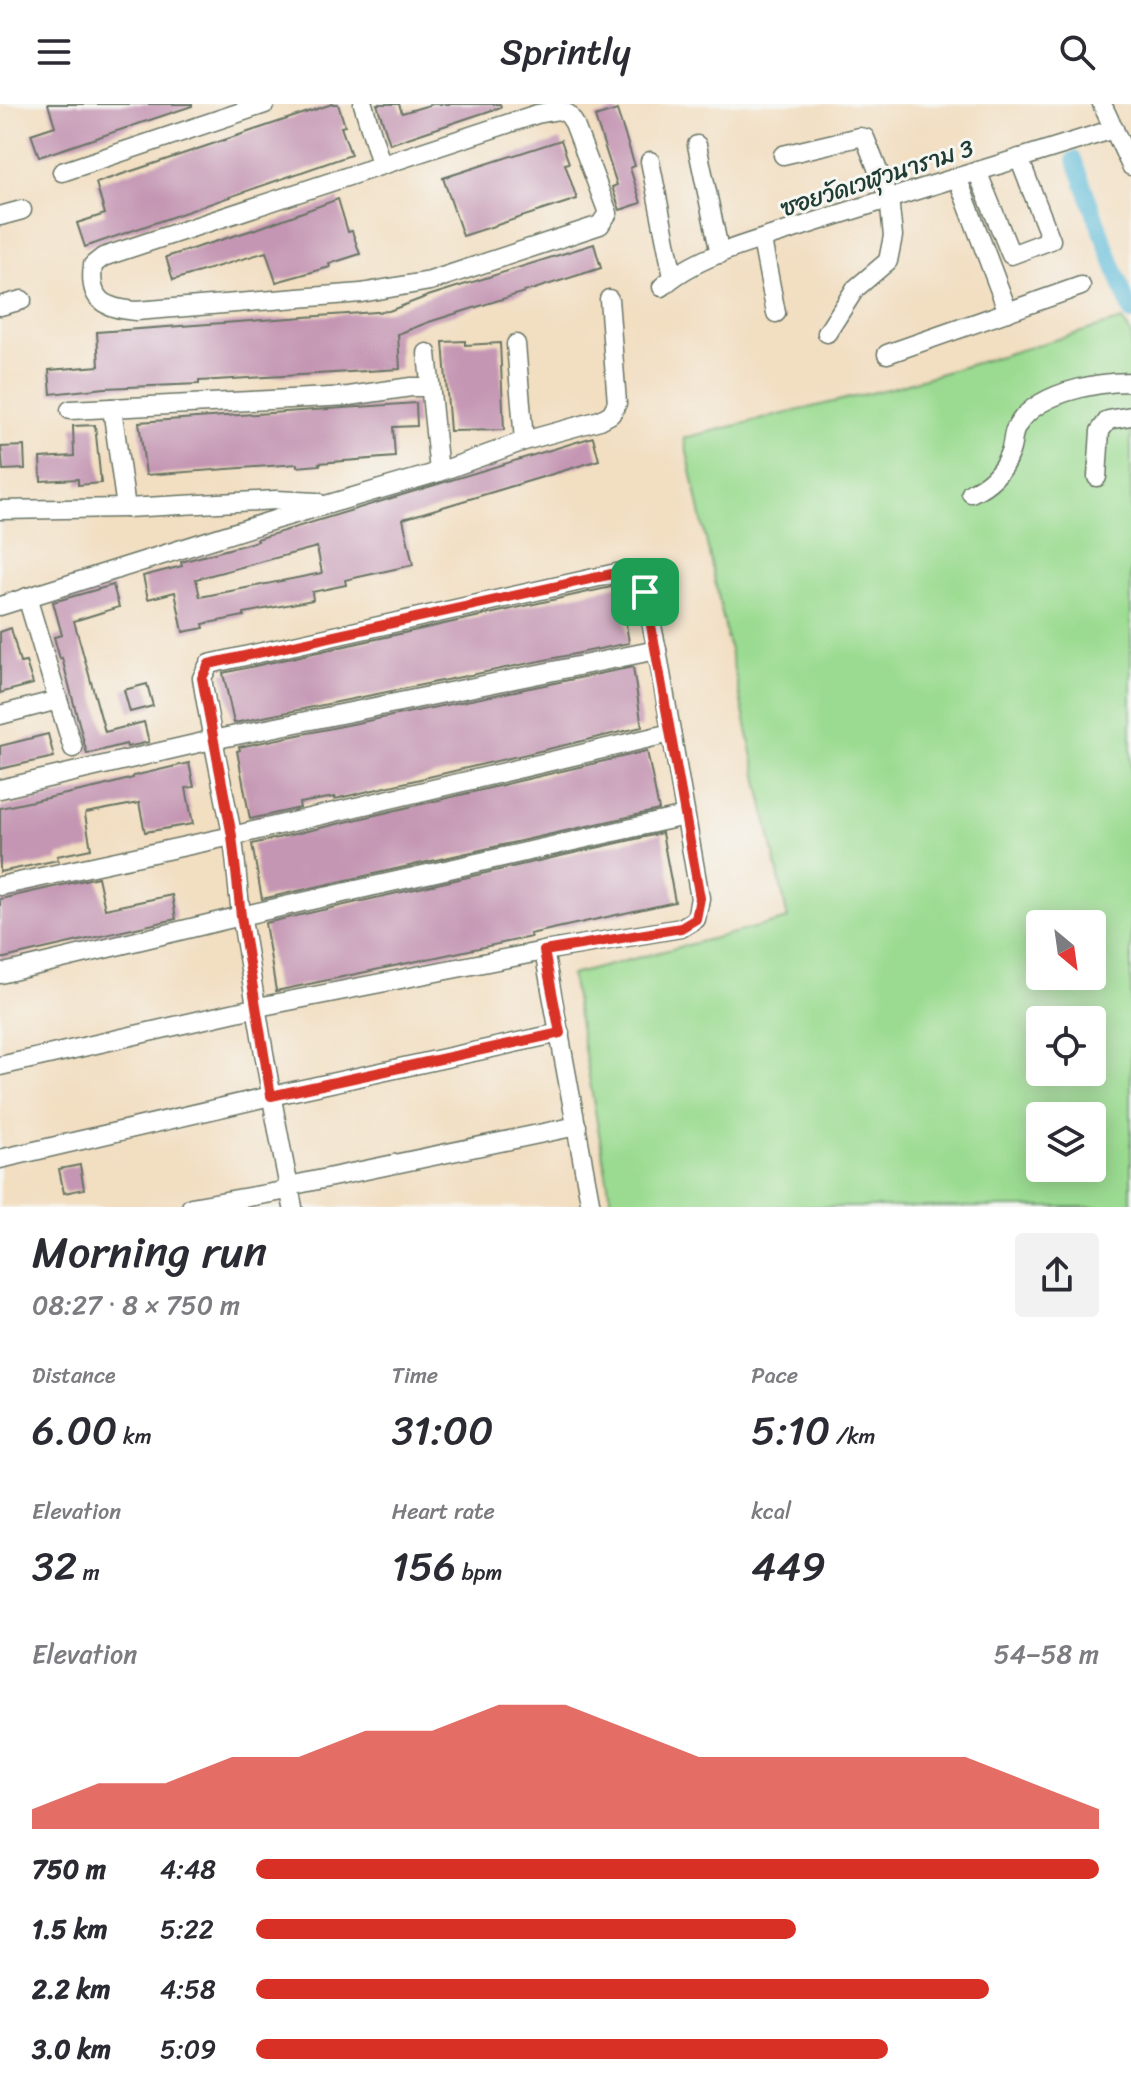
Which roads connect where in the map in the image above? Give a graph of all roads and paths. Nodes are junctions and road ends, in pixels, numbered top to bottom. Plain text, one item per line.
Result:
1 (265, 104) edge
2 (363, 104) edge
3 (1102, 104) edge
4 (1114, 129) junction
5 (697, 145) dead end
6 (783, 155) dead end
7 (1019, 158) junction
8 (650, 161) dead end
9 (381, 164) junction
10 (1131, 166) edge
11 (977, 171) junction
12 (62, 172) dead end
13 (957, 177) junction
14 (889, 198) junction
15 (22, 210) dead end
16 (0, 216) edge
17 (762, 240) junction
18 (720, 254) junction
19 (1081, 286) dead end
20 (609, 299) dead end
21 (22, 300) dead end
22 (0, 306) edge
23 (1008, 312) junction
24 (776, 313) dead end
25 (827, 333) dead end
26 (516, 344) dead end
27 (427, 353) dead end
28 (887, 354) dead end
29 (1131, 382) edge
30 (430, 387) junction
31 (112, 408) junction
32 (70, 410) dead end
33 (1131, 416) edge
34 (524, 441) junction
35 (439, 472) junction
36 (1097, 477) dead end
37 (971, 493) dead end
38 (333, 503) junction
39 (126, 508) junction
40 (0, 510) edge
41 (27, 597) junction
42 (0, 606) edge
43 (657, 650) junction
44 (58, 700) junction
45 (0, 715) edge
46 (671, 733) junction
47 (212, 740) junction
48 (73, 748) dead end
49 (0, 789) edge
50 (685, 816) junction
51 (232, 836) junction
52 (0, 886) edge
53 (241, 916) junction
54 (544, 951) junction
55 (0, 974) edge
56 (258, 1007) junction
57 (560, 1033) junction
58 (0, 1066) edge
59 (271, 1096) junction
60 (577, 1126) junction
61 (0, 1159) edge
62 (290, 1194) edge
63 (191, 1207) edge
64 (591, 1207) edge

1 - 12 street
2 - 9 street
3 - 4 street
4 - 7 street, ซอยวัดเวฬุวนาราม 3
4 - 10 street
5 - 18 street
6 - 14 street
7 - 11 street, ซอยวัดเวฬุวนาราม 3
7 - 11 street
8 - 18 street, ซอยวัดเวฬุวนาราม 3
9 - 9 street
11 - 13 street, ซอยวัดเวฬุวนาราม 3
13 - 14 street, ซอยวัดเวฬุวนาราม 3
13 - 23 street
14 - 17 street, ซอยวัดเวฬุวนาราม 3
14 - 25 street
15 - 16 street
17 - 18 street, ซอยวัดเวฬุวนาราม 3
17 - 24 street
19 - 23 street
20 - 34 street
21 - 22 street
23 - 28 street
26 - 34 street
27 - 30 street
29 - 37 street
30 - 31 street
30 - 35 street
31 - 32 street
31 - 39 street
33 - 36 street
34 - 35 street
35 - 38 street
38 - 39 street
38 - 41 street
39 - 40 street
41 - 42 street
41 - 44 street
43 - 46 street
43 - 47 street
43 - 47 street
44 - 45 street
44 - 48 street
46 - 50 street
46 - 51 street
47 - 49 street
47 - 51 street
50 - 53 street
50 - 54 street
51 - 52 street
51 - 53 street
53 - 55 street
53 - 56 street
54 - 56 street
54 - 57 street
56 - 58 street
56 - 59 street
57 - 59 street
57 - 60 street
59 - 61 street
59 - 62 street
60 - 62 street
60 - 64 street
62 - 63 street

